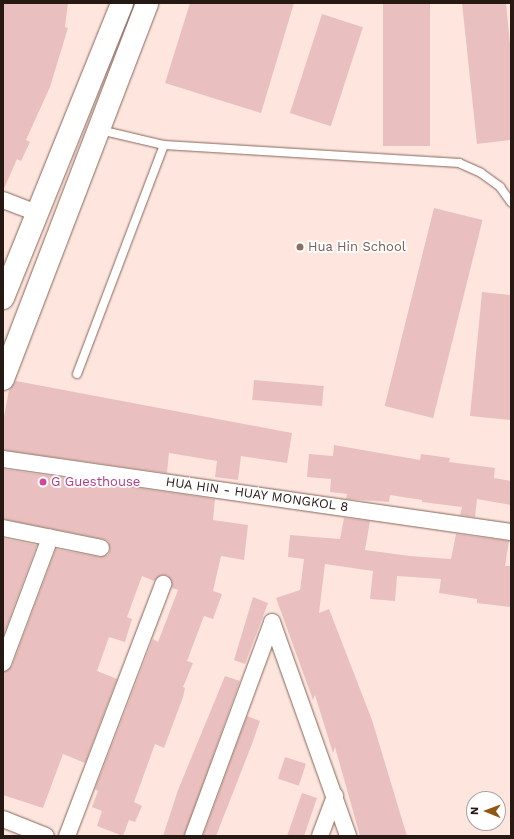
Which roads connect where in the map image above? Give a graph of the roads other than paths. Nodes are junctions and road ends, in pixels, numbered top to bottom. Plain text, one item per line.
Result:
1 (122, 3) edge
2 (147, 3) edge
3 (74, 121) junction
4 (98, 130) junction
5 (164, 145) junction
6 (3, 200) edge
7 (511, 202) edge
8 (37, 213) junction
9 (3, 298) edge
10 (77, 374) dead end
11 (3, 379) edge
12 (3, 459) edge
13 (3, 528) edge
14 (511, 532) edge
15 (50, 538) junction
16 (101, 548) dead end
17 (163, 584) dead end
18 (3, 663) edge
19 (335, 796) junction
20 (3, 819) edge
21 (46, 836) edge
22 (67, 836) edge
23 (193, 836) edge
24 (320, 836) edge
25 (348, 836) edge

1 - 3 main road
2 - 4 main road
3 - 4 main road
3 - 8 main road
4 - 5 lane
4 - 11 main road
5 - 7 lane
5 - 10 lane
6 - 8 street
8 - 9 main road
12 - 14 street, HUA HIN - HUAY MONGKOL 8
13 - 15 street
15 - 16 street
15 - 18 street
17 - 22 street
19 - 23 street
19 - 24 street
19 - 25 street
20 - 21 street

